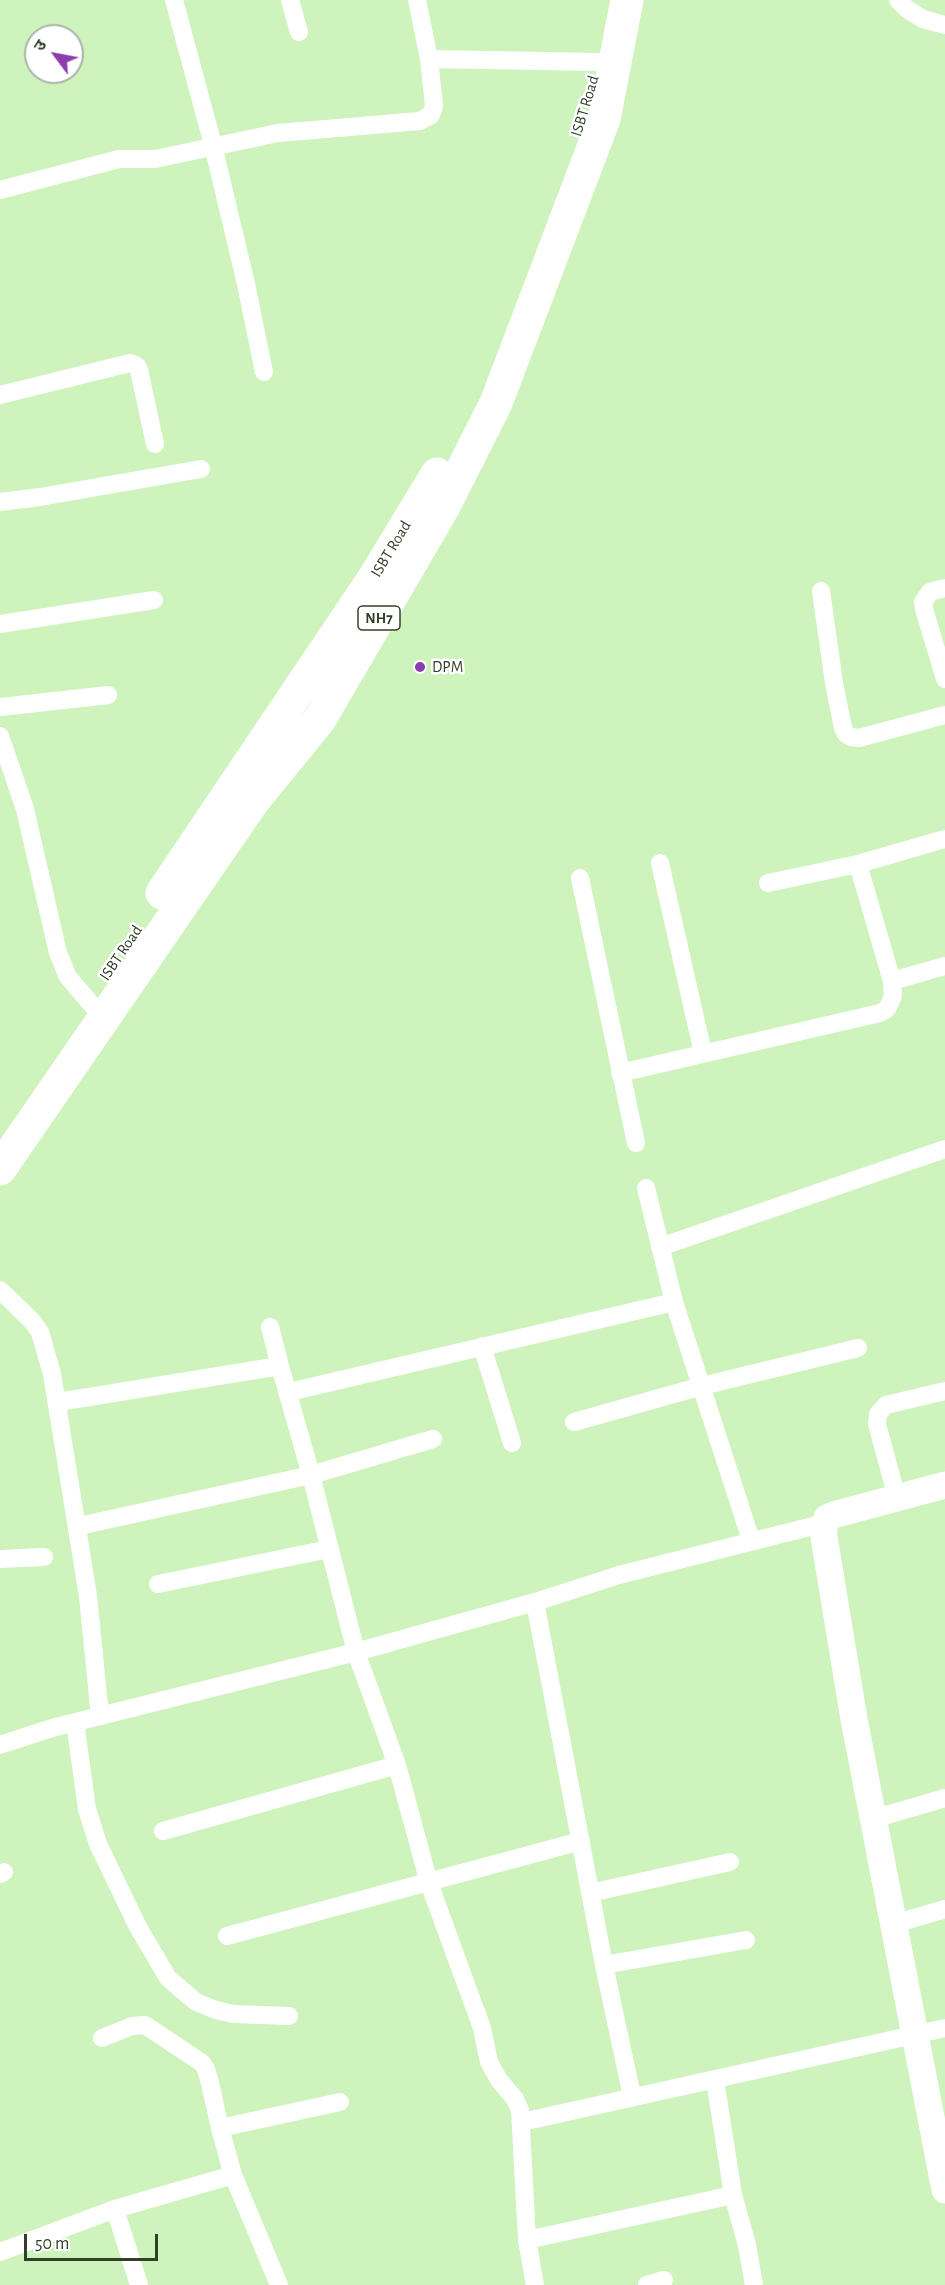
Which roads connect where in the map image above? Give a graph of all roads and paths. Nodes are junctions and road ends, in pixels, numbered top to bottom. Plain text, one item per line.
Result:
1 (174, 0) edge
2 (290, 0) edge
3 (417, 0) edge
4 (608, 0) edge
5 (627, 0) edge
6 (897, 0) edge
7 (945, 25) edge
8 (299, 32) dead end
9 (429, 59) junction
10 (598, 62) junction
11 (213, 146) junction
12 (0, 190) edge
13 (264, 372) dead end
14 (0, 395) edge
15 (155, 444) dead end
16 (201, 469) dead end
17 (0, 502) edge
18 (384, 585) junction
19 (945, 588) edge
20 (821, 591) dead end
21 (154, 600) dead end
22 (0, 624) edge
23 (945, 679) edge
24 (108, 695) dead end
25 (0, 707) edge
26 (945, 715) edge
27 (0, 736) edge
28 (945, 839) edge
29 (660, 863) dead end
30 (858, 864) junction
31 (580, 878) dead end
32 (768, 883) dead end
33 (945, 966) edge
34 (892, 981) junction
35 (96, 1010) junction
36 (703, 1053) junction
37 (620, 1073) junction
38 (0, 1133) edge
39 (636, 1143) dead end
40 (945, 1149) edge
41 (0, 1169) edge
42 (646, 1188) dead end
43 (660, 1247) junction
44 (0, 1290) edge
45 (674, 1302) junction
46 (270, 1327) dead end
47 (482, 1346) junction
48 (858, 1348) dead end
49 (280, 1366) junction
50 (702, 1386) junction
51 (945, 1391) edge
52 (289, 1392) junction
53 (57, 1402) junction
54 (574, 1422) dead end
55 (433, 1439) dead end
56 (513, 1443) dead end
57 (311, 1475) junction
58 (945, 1485) edge
59 (897, 1498) junction
60 (825, 1523) junction
61 (78, 1526) junction
62 (751, 1540) junction
63 (329, 1549) junction
64 (44, 1557) dead end
65 (0, 1559) edge
66 (158, 1584) dead end
67 (535, 1602) junction
68 (356, 1652) junction
69 (100, 1716) junction
70 (75, 1722) junction
71 (0, 1745) edge
72 (397, 1765) junction
73 (945, 1798) edge
74 (873, 1819) junction
75 (163, 1831) dead end
76 (581, 1841) junction
77 (730, 1862) dead end
78 (429, 1882) junction
79 (590, 1893) junction
80 (945, 1909) edge
81 (894, 1924) junction
82 (227, 1936) dead end
83 (746, 1940) dead end
84 (604, 1965) junction
85 (289, 2016) dead end
86 (945, 2028) edge
87 (916, 2036) junction
88 (102, 2038) dead end
89 (715, 2080) junction
90 (632, 2096) junction
91 (340, 2102) dead end
92 (522, 2122) junction
93 (220, 2128) junction
94 (941, 2148) edge
95 (233, 2175) junction
96 (945, 2190) edge
97 (733, 2195) junction
98 (114, 2209) junction
99 (527, 2241) junction
100 (0, 2252) edge
101 (139, 2285) edge
102 (279, 2285) edge
103 (535, 2285) edge
104 (754, 2285) edge

1 - 11 street
2 - 8 street
3 - 9 street
4 - 10 highway, ISBT Road / NH7
5 - 18 highway, NH7
6 - 7 street
9 - 10 street
9 - 11 street
10 - 18 highway, ISBT Road / NH7
11 - 12 street
11 - 13 street
14 - 15 street
16 - 17 street
18 - 35 highway, ISBT Road / NH7
19 - 23 street
20 - 26 street
21 - 22 street
24 - 25 street
27 - 35 street
28 - 30 street
29 - 36 street
30 - 32 street
30 - 34 street
31 - 37 street
33 - 34 street
34 - 36 street
35 - 38 highway, ISBT Road / NH7
35 - 41 highway, NH7
36 - 37 street
37 - 39 street
40 - 43 street
42 - 43 street
43 - 45 street
44 - 53 street
45 - 47 street
45 - 50 street
46 - 49 street
47 - 52 street
47 - 56 street
48 - 50 street
49 - 52 street
49 - 53 street
50 - 54 street
50 - 62 street
51 - 59 street
52 - 57 street
53 - 61 street
55 - 57 street
57 - 61 street
57 - 63 street
58 - 59 street
59 - 60 street
60 - 62 street
60 - 74 street
61 - 69 street
62 - 67 street
63 - 66 street
63 - 68 street
64 - 65 street
67 - 68 street
67 - 76 street
68 - 69 street
68 - 72 street
69 - 70 street
70 - 71 street
70 - 85 street
72 - 75 street
72 - 78 street
73 - 74 street
74 - 81 street
76 - 78 street
76 - 79 street
77 - 79 street
78 - 82 street
78 - 92 street
79 - 84 street
80 - 81 street
81 - 87 street
83 - 84 street
84 - 90 street
86 - 87 street
87 - 89 street
87 - 94 street
88 - 93 street
89 - 90 street
89 - 97 street
90 - 92 street
91 - 93 street
92 - 99 street
93 - 95 street
94 - 96 street
95 - 98 street
95 - 102 street
97 - 99 street
97 - 104 street
98 - 100 street
98 - 101 street
99 - 103 street

